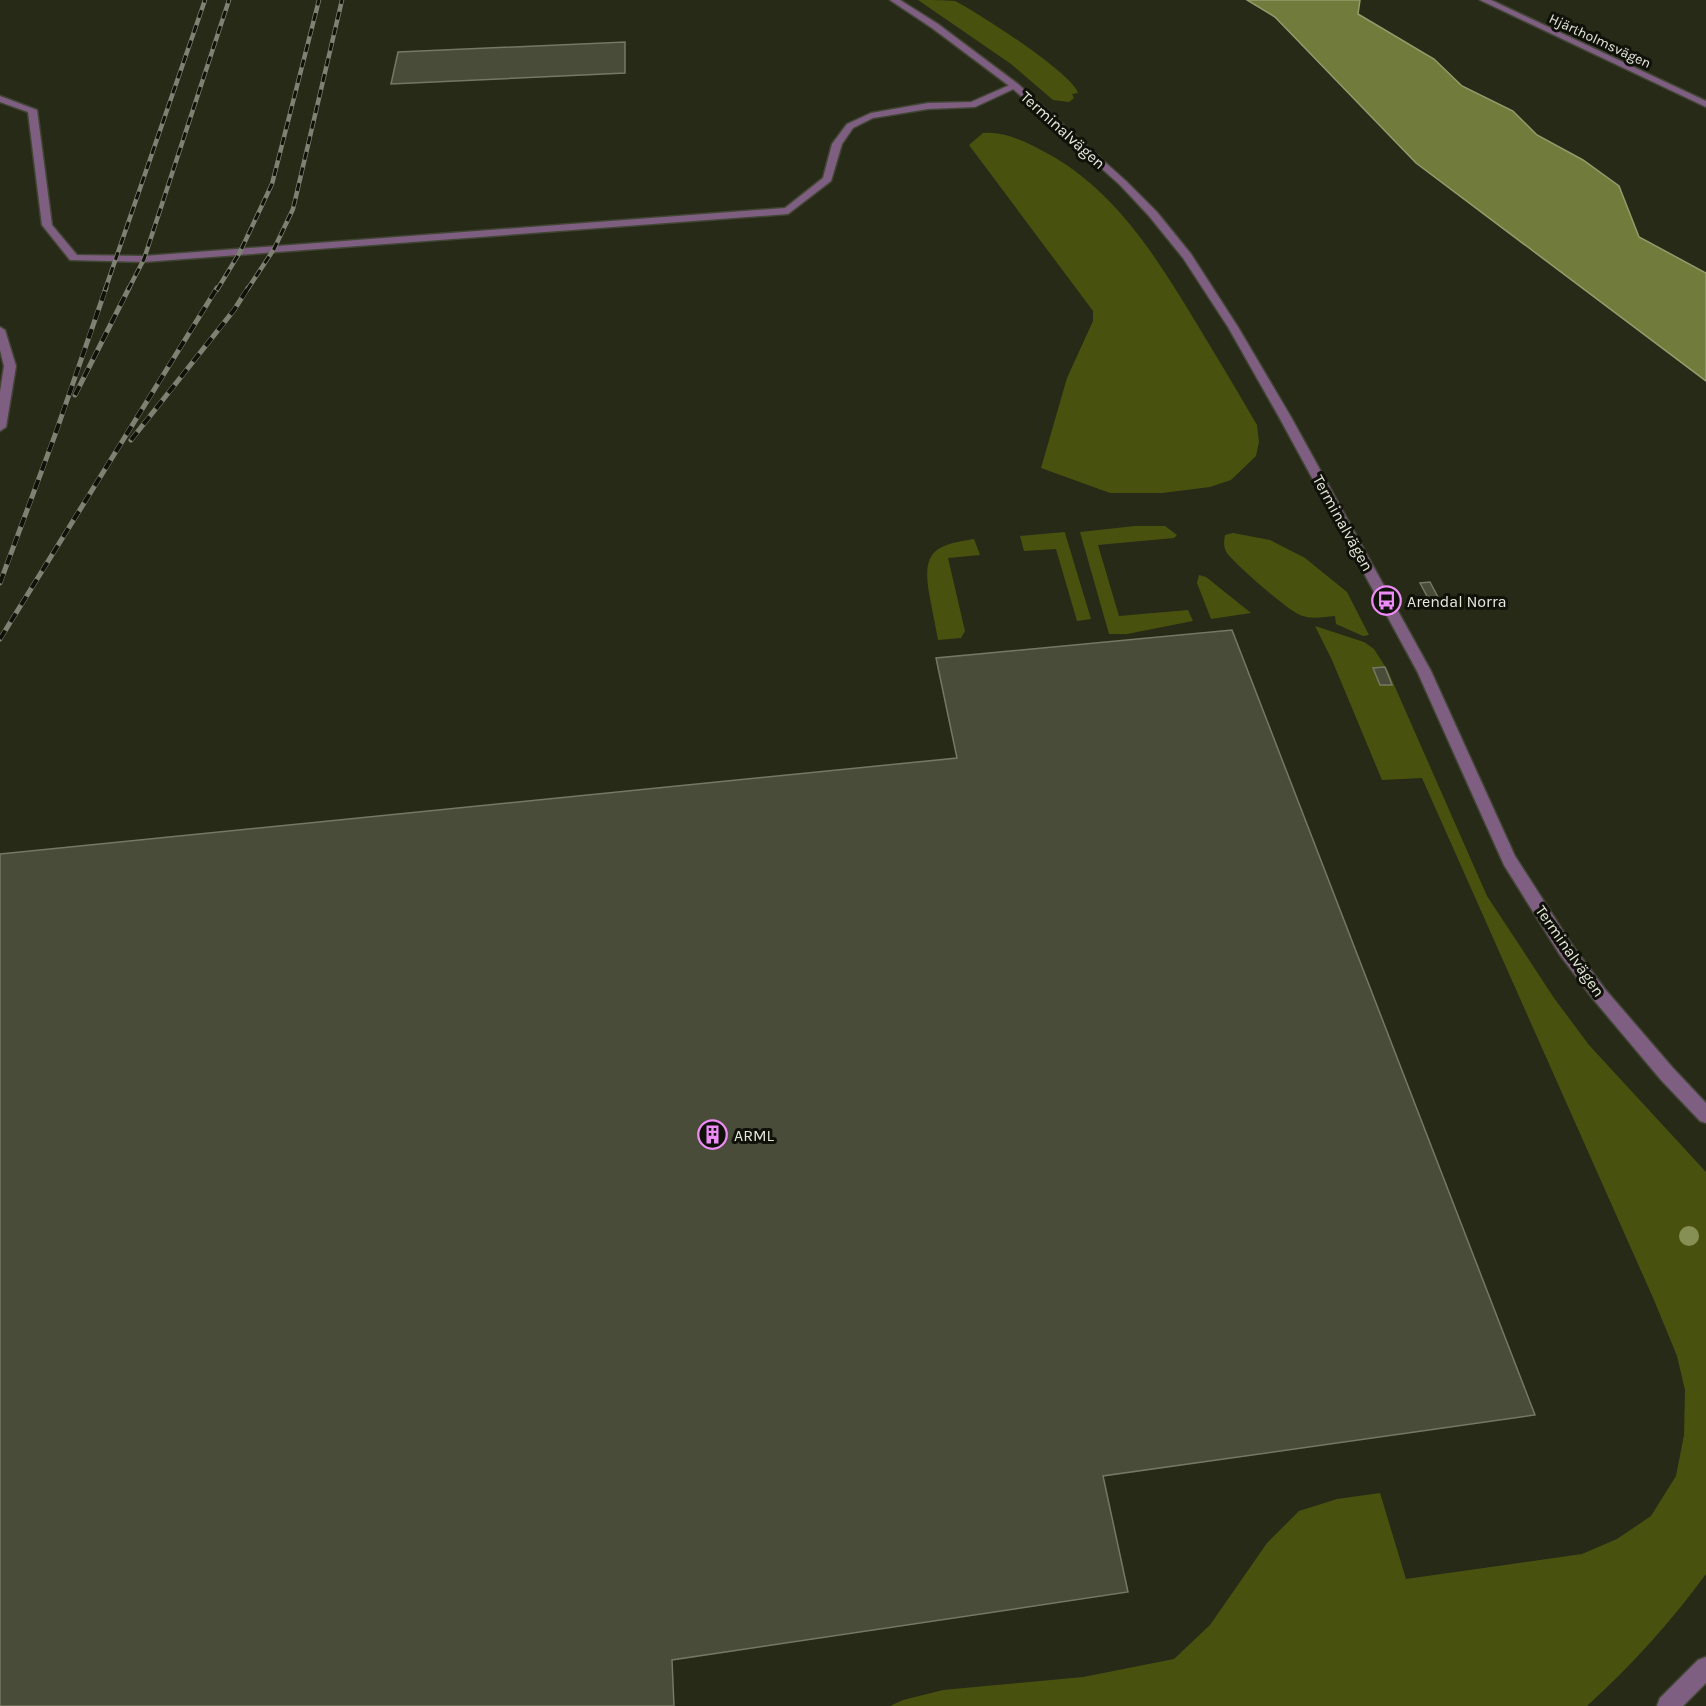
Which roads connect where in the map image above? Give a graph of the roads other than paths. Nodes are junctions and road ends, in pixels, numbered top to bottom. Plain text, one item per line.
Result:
1 (894, 0) edge
2 (1484, 0) edge
3 (1015, 86) junction
4 (0, 99) edge
5 (1706, 104) edge
6 (0, 330) edge
7 (0, 427) edge
8 (1706, 1115) edge
9 (1706, 1668) edge
10 (1668, 1706) edge

1 - 3 street, Terminalvägen
2 - 5 street, Hjärtholmsvägen
3 - 4 street
3 - 8 street, Terminalvägen
6 - 7 street
9 - 10 street

